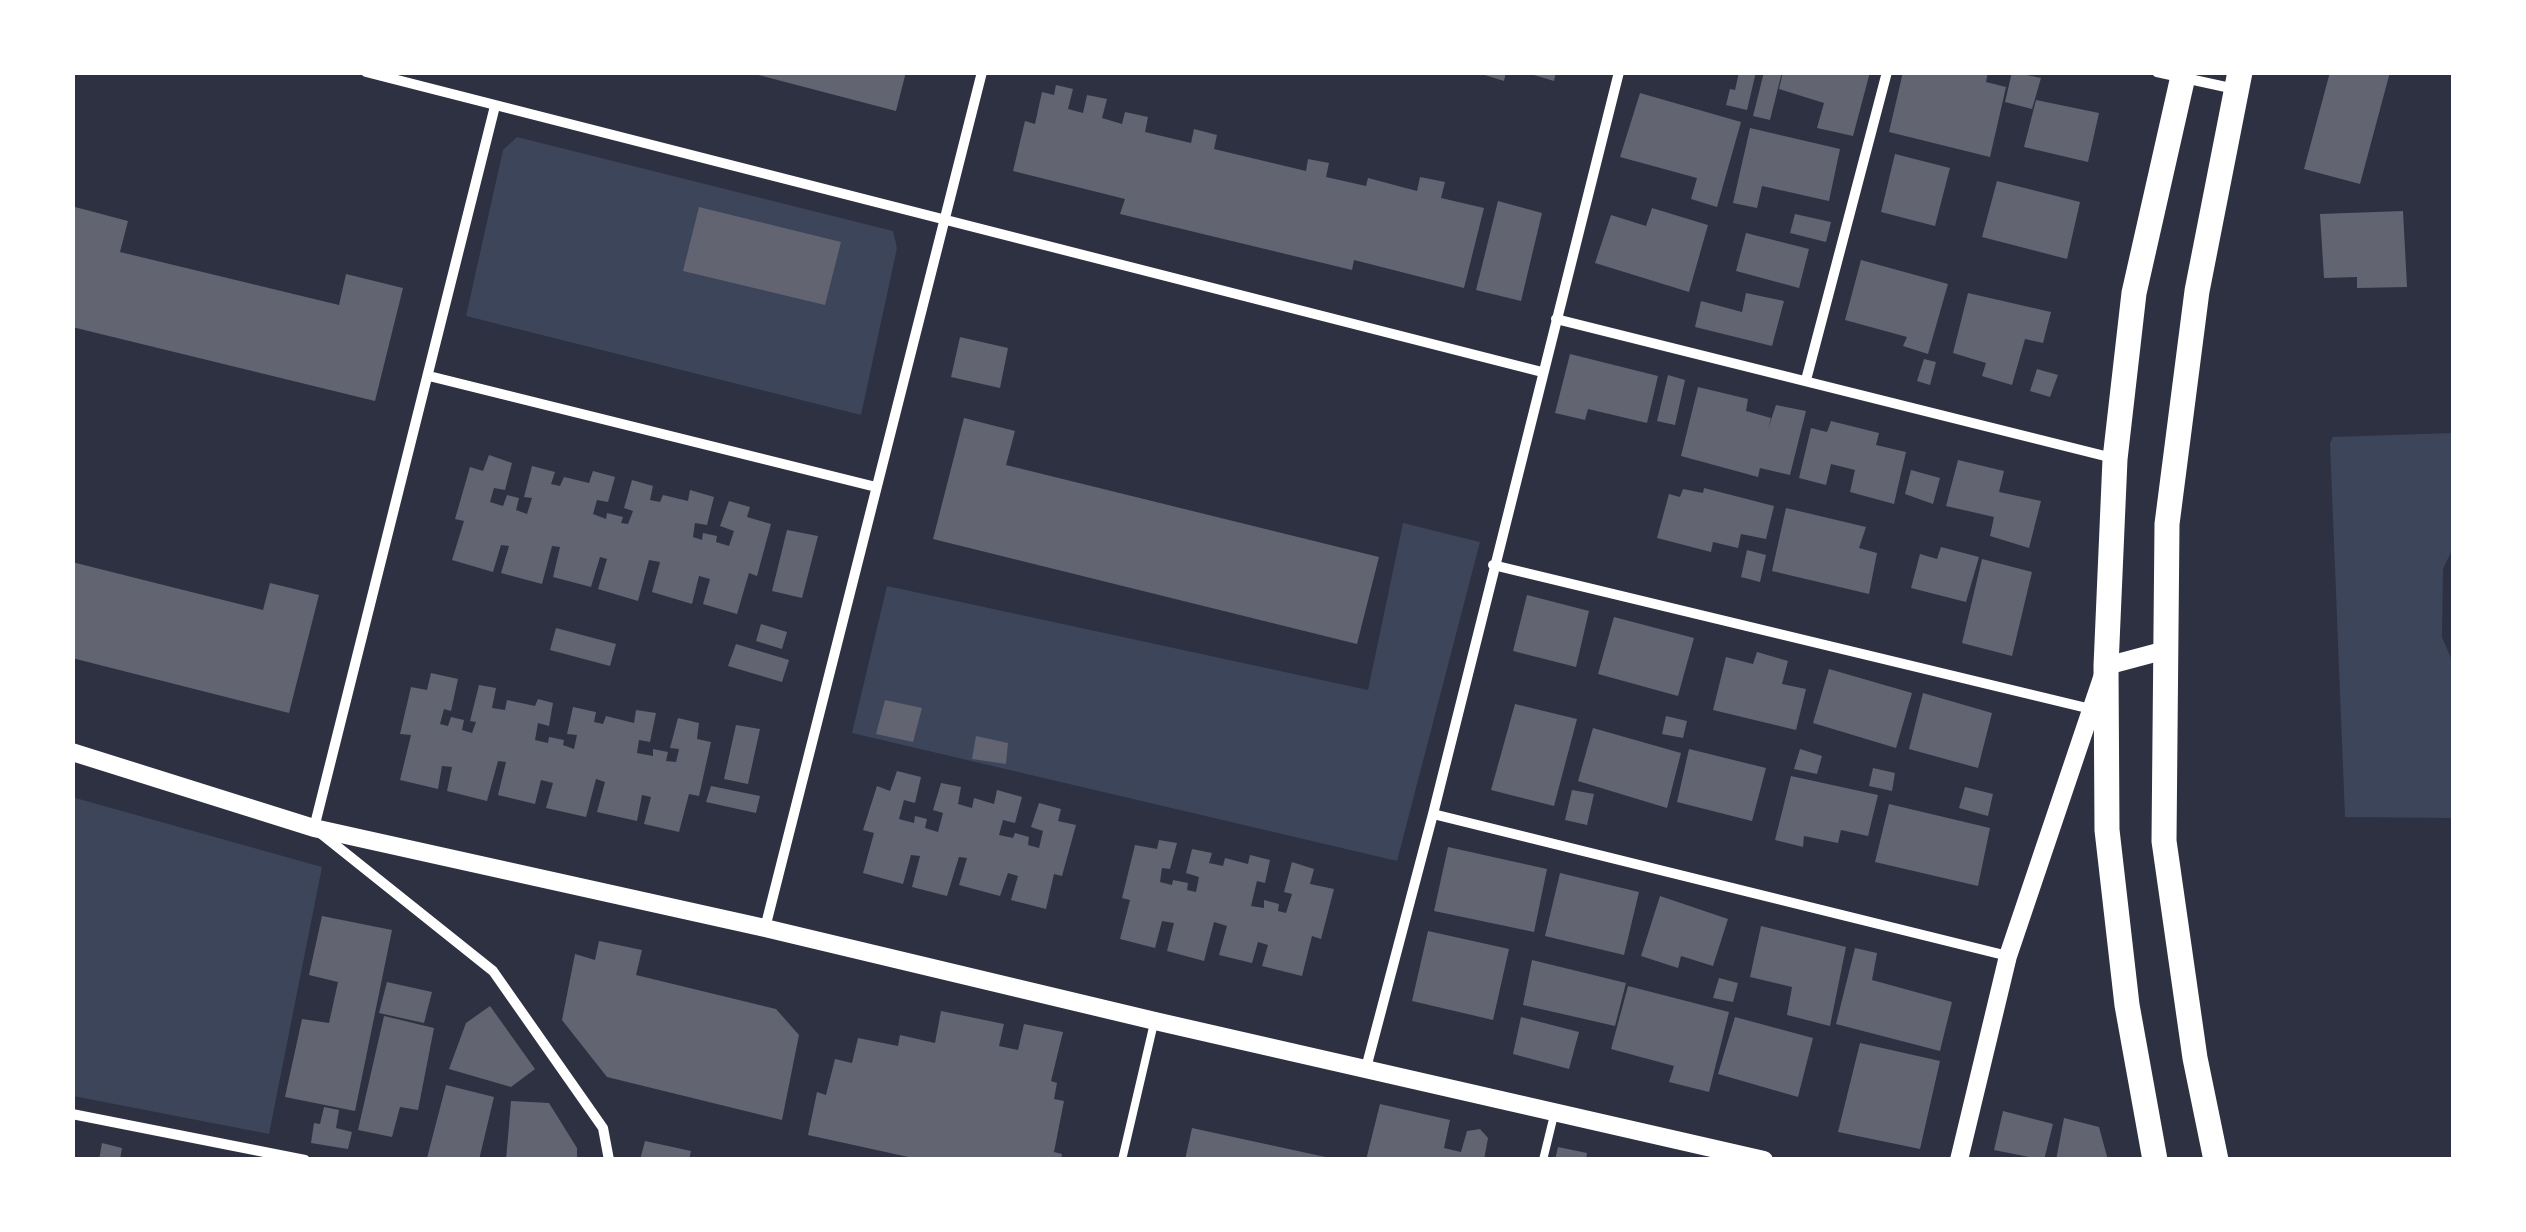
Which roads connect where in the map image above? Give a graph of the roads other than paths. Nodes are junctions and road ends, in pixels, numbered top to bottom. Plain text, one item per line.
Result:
1 (366, 72) edge
2 (982, 72) edge
3 (1620, 72) edge
4 (1887, 72) edge
5 (2174, 74) edge
6 (2238, 81) edge
7 (495, 106) junction
8 (944, 220) junction
9 (1556, 319) junction
10 (1542, 372) junction
11 (430, 376) junction
12 (1806, 380) junction
13 (2115, 459) junction
14 (876, 487) junction
15 (1493, 564) junction
16 (2166, 650) junction
17 (2106, 666) junction
18 (2092, 709) junction
19 (72, 752) edge
20 (1433, 814) junction
21 (314, 828) junction
22 (765, 928) junction
23 (2008, 956) junction
24 (1155, 1021) junction
25 (1366, 1068) junction
26 (1555, 1113) junction
27 (72, 1114) edge
28 (305, 1160) edge
29 (609, 1160) edge
30 (1122, 1160) edge
31 (1543, 1160) edge
32 (1764, 1160) edge
33 (1959, 1160) edge
34 (2155, 1160) edge
35 (2216, 1160) edge

1 - 7 street
2 - 8 street
3 - 9 street
4 - 12 street
5 - 6 street
5 - 13 main road
6 - 16 main road
7 - 8 street
7 - 11 street
8 - 10 street
8 - 14 street
9 - 10 street
9 - 12 street
10 - 15 street
11 - 14 street
11 - 21 street
12 - 13 street
13 - 17 main road
14 - 22 street
15 - 18 street
15 - 20 street
16 - 17 street
16 - 35 main road
17 - 18 street
17 - 34 main road
18 - 23 street
19 - 21 street
20 - 23 street
20 - 25 street
21 - 22 street
21 - 29 street
22 - 24 street
23 - 33 street
24 - 25 street
24 - 30 lane
25 - 26 street
26 - 31 lane
26 - 32 street
27 - 28 street

